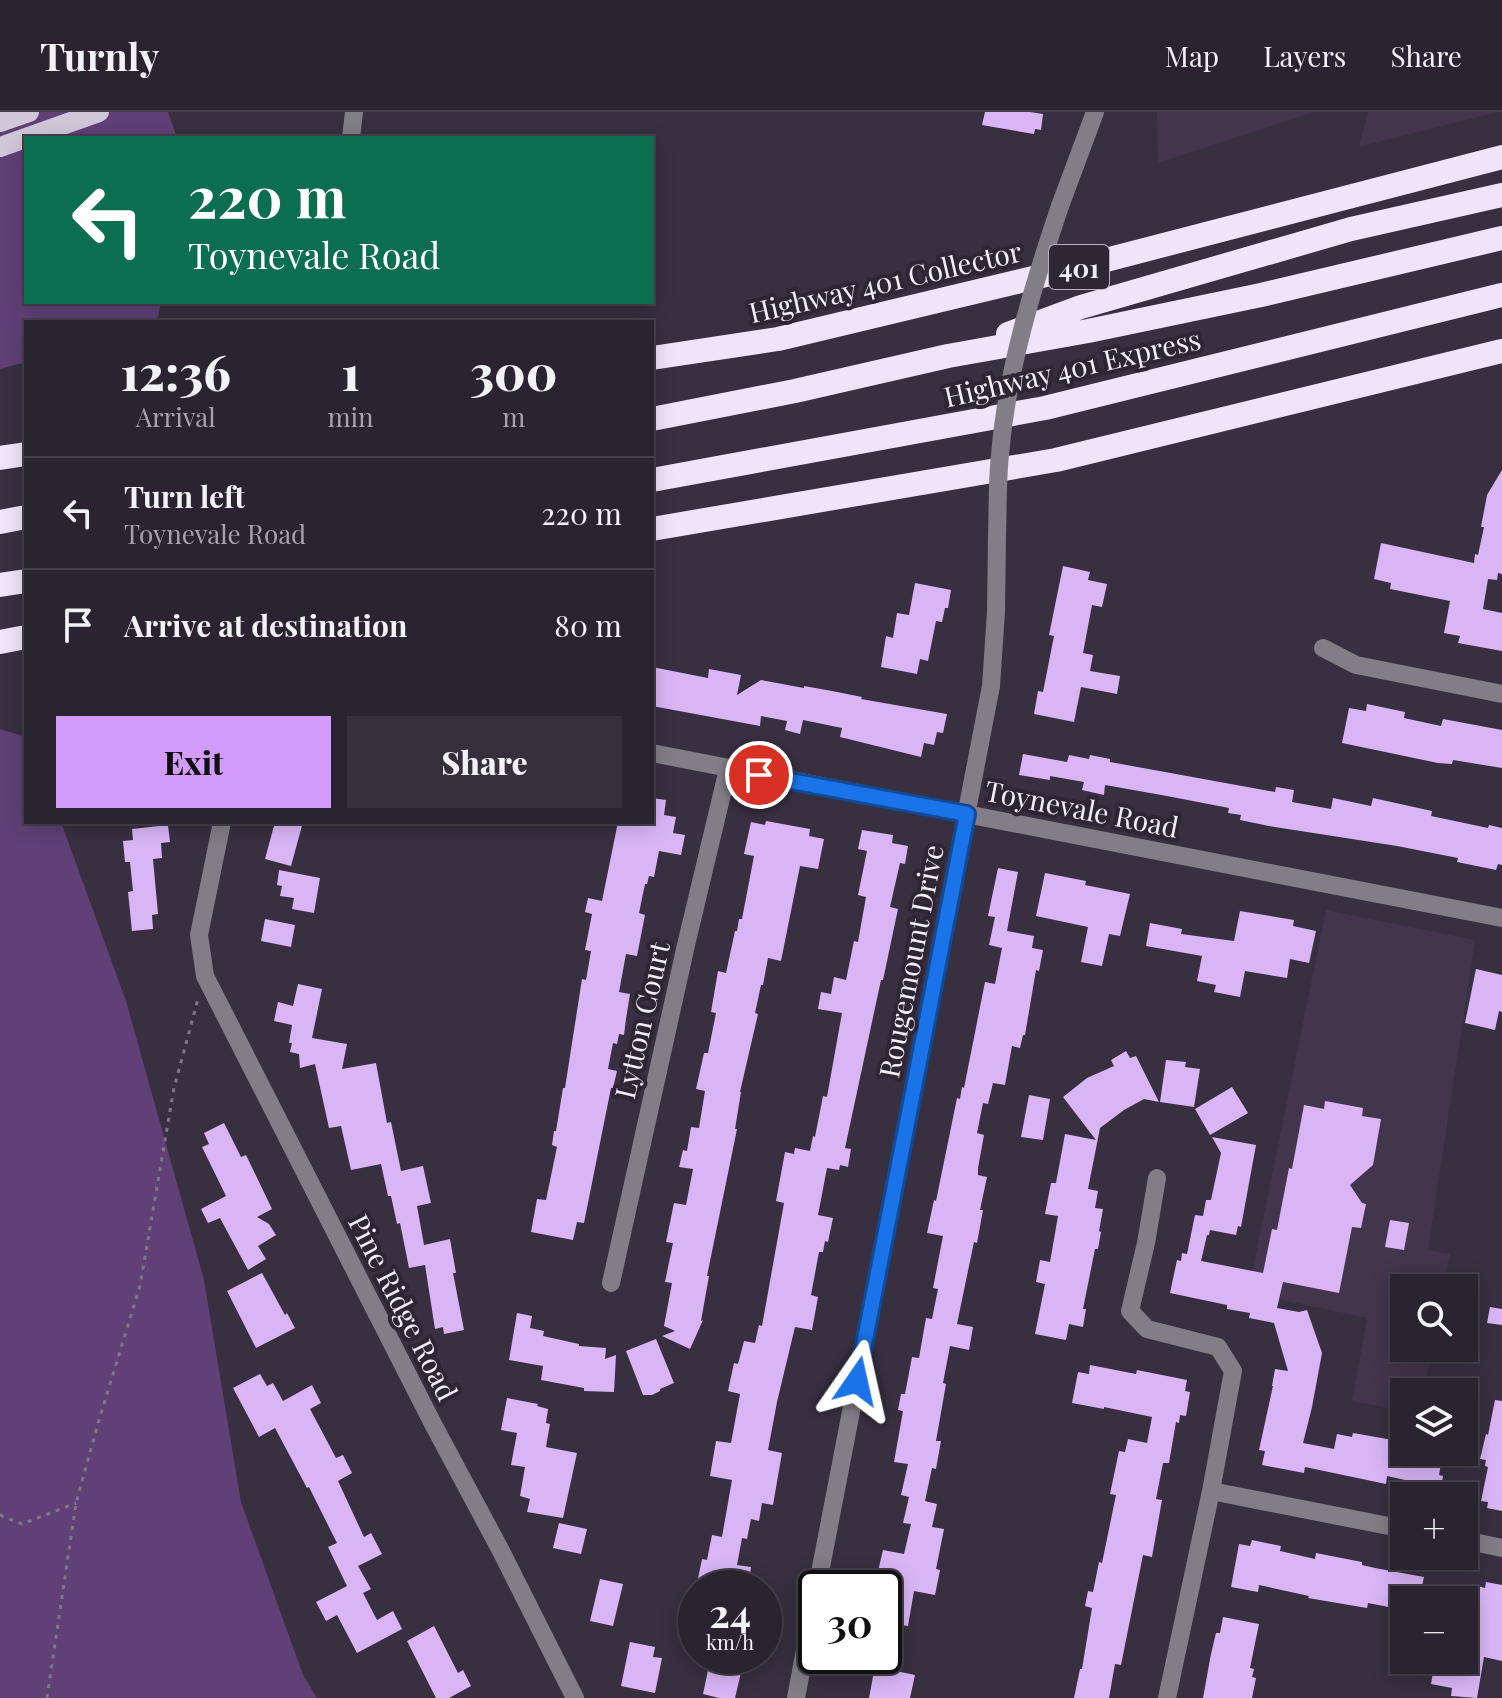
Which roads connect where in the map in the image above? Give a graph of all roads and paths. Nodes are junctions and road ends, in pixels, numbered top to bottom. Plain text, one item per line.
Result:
1 (29, 112) edge
2 (99, 112) edge
3 (354, 112) edge
4 (1095, 112) edge
5 (0, 122) edge
6 (31, 136) edge
7 (351, 136) edge
8 (24, 139) edge
9 (0, 147) edge
10 (1502, 157) edge
11 (1502, 195) edge
12 (1502, 238) edge
13 (1502, 295) edge
14 (1502, 351) edge
15 (948, 356) junction
16 (654, 358) edge
17 (654, 419) edge
18 (24, 454) edge
19 (0, 458) edge
20 (654, 480) edge
21 (24, 517) edge
22 (0, 522) edge
23 (654, 529) edge
24 (24, 581) edge
25 (0, 585) edge
26 (24, 637) edge
27 (0, 642) edge
28 (1323, 648) dead end
29 (1502, 694) edge
30 (654, 753) edge
31 (728, 769) junction
32 (967, 814) junction
33 (222, 824) edge
34 (1502, 918) edge
35 (205, 976) junction
36 (1157, 1178) dead end
37 (611, 1283) dead end
38 (1211, 1491) junction
39 (76, 1503) junction
40 (0, 1515) edge
41 (1390, 1526) edge
42 (1478, 1543) edge
43 (1502, 1548) edge
44 (820, 1570) edge
45 (800, 1674) edge
46 (47, 1698) edge
47 (575, 1698) edge
48 (796, 1698) edge
49 (1167, 1698) edge

1 - 5 main road
2 - 6 main road
3 - 7 street
4 - 32 street, Rougemount Drive, bridge
8 - 9 main road
10 - 16 highway, Highway 401 Collector / 401
11 - 15 highway
12 - 15 highway, Highway 401 Express / 401
13 - 20 highway, Highway 401 Express
14 - 23 highway
15 - 17 highway, Highway 401 Express / 401
18 - 19 highway
21 - 22 highway
24 - 25 highway
26 - 27 highway
28 - 29 street
30 - 31 street, Toynevale Road
31 - 32 street, Toynevale Road
31 - 37 street, Lytton Court
32 - 34 street, Toynevale Road
32 - 44 street, Rougemount Drive
33 - 35 street, Pine Ridge Road
35 - 39 path
35 - 47 street, Pine Ridge Road
36 - 38 street
38 - 41 street
38 - 49 street
39 - 40 path
39 - 46 path
42 - 43 street
45 - 48 street, Rougemount Drive

